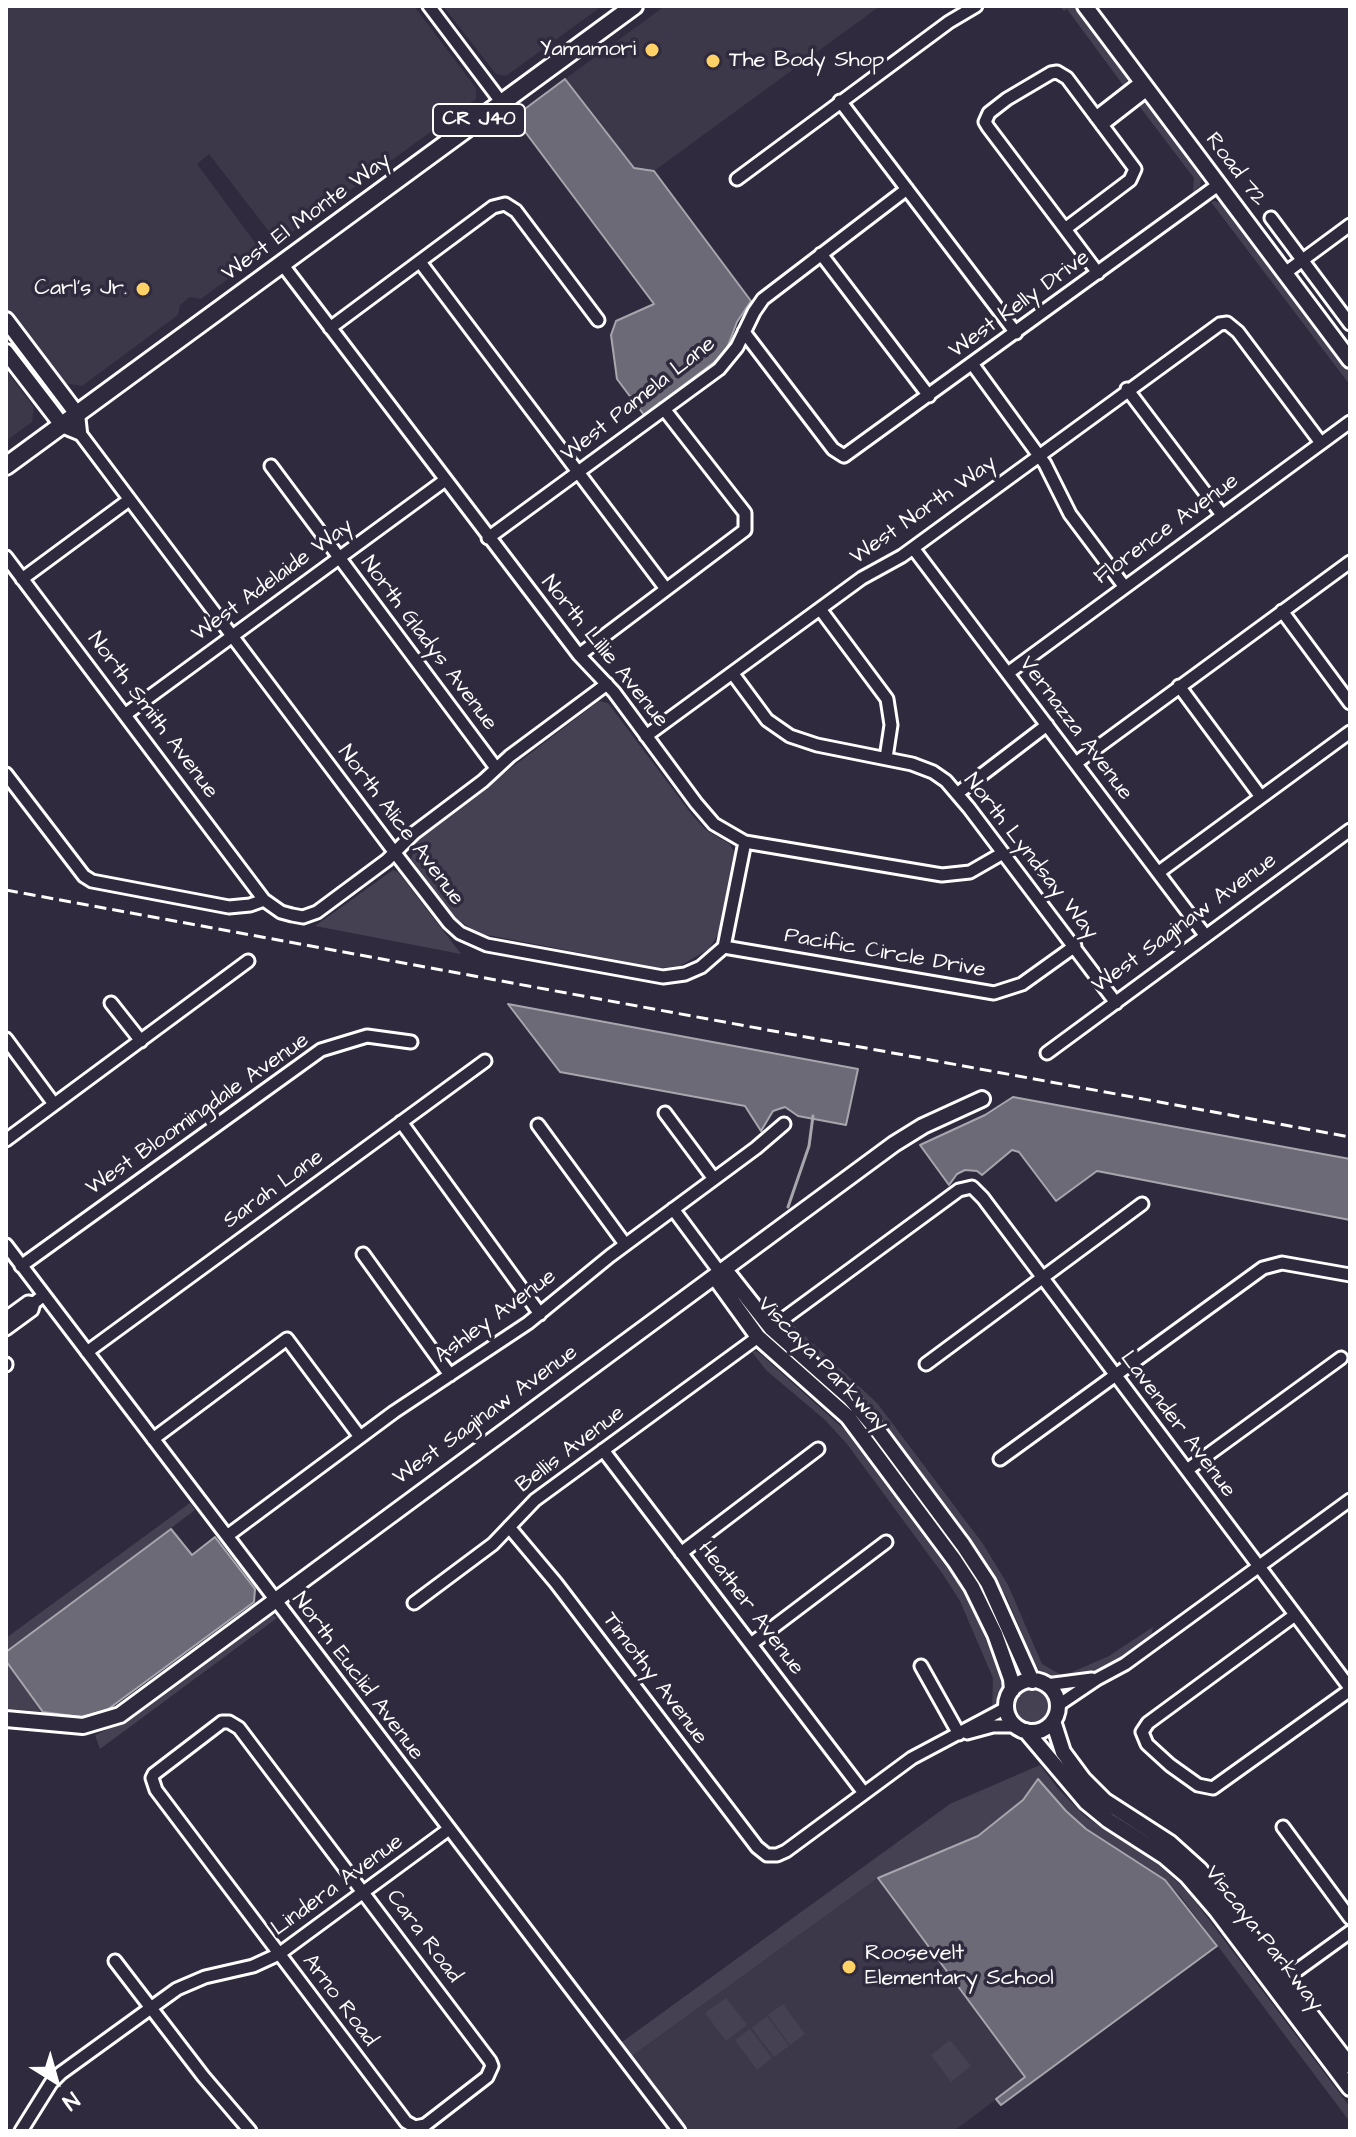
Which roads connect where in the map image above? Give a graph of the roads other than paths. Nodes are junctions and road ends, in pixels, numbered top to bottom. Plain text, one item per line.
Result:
1 (429, 6) edge
2 (634, 6) edge
3 (976, 6) edge
4 (1085, 6) edge
5 (1144, 86) junction
6 (840, 101) junction
7 (502, 103) junction
8 (1099, 121) junction
9 (737, 179) dead end
10 (1218, 185) junction
11 (907, 189) junction
12 (1271, 218) dead end
13 (1350, 225) edge
14 (1065, 229) junction
15 (821, 254) junction
16 (1302, 260) junction
17 (420, 262) junction
18 (282, 264) junction
19 (1098, 273) junction
20 (1285, 273) junction
21 (6, 320) edge
22 (598, 320) dead end
23 (1350, 324) edge
24 (330, 328) junction
25 (744, 332) junction
26 (1016, 333) junction
27 (6, 352) edge
28 (1350, 359) edge
29 (973, 365) junction
30 (1127, 389) junction
31 (929, 396) junction
32 (664, 409) junction
33 (77, 414) junction
34 (1350, 422) edge
35 (62, 425) junction
36 (79, 432) junction
37 (1321, 443) junction
38 (1038, 455) junction
39 (6, 466) edge
40 (271, 466) dead end
41 (579, 472) junction
42 (444, 481) junction
43 (129, 500) junction
44 (1222, 515) junction
45 (488, 538) junction
46 (913, 548) junction
47 (6, 557) edge
48 (338, 558) junction
49 (1350, 562) edge
50 (22, 579) junction
51 (1124, 586) junction
52 (666, 589) junction
53 (820, 609) junction
54 (1282, 611) junction
55 (231, 635) junction
56 (579, 655) junction
57 (1008, 673) junction
58 (733, 674) junction
59 (607, 684) junction
60 (1179, 686) junction
61 (1350, 703) edge
62 (126, 714) junction
63 (1047, 725) junction
64 (1350, 732) edge
65 (646, 736) junction
66 (886, 758) junction
67 (1076, 763) junction
68 (496, 768) junction
69 (6, 774) edge
70 (958, 793) junction
71 (1261, 797) junction
72 (1350, 830) edge
73 (745, 842) junction
74 (395, 853) junction
75 (1003, 853) junction
76 (1159, 872) junction
77 (264, 900) junction
78 (1205, 935) junction
79 (1075, 946) junction
80 (724, 947) junction
81 (248, 961) dead end
82 (111, 1003) dead end
83 (1116, 1003) junction
84 (6, 1039) edge
85 (141, 1041) junction
86 (411, 1042) dead end
87 (1047, 1053) dead end
88 (485, 1061) dead end
89 (982, 1099) dead end
90 (54, 1104) junction
91 (665, 1113) dead end
92 (401, 1122) junction
93 (784, 1124) dead end
94 (538, 1125) dead end
95 (6, 1140) edge
96 (714, 1179) junction
97 (972, 1187) joint
98 (1142, 1204) dead end
99 (673, 1209) junction
100 (625, 1244) junction
101 (6, 1245) edge
102 (363, 1254) dead end
103 (21, 1266) junction
104 (719, 1271) junction
105 (1350, 1275) edge
106 (1042, 1279) junction
107 (39, 1299) junction
108 (540, 1314) junction
109 (6, 1318) edge
110 (6, 1329) edge
111 (764, 1333) junction
112 (87, 1352) junction
113 (1341, 1358) dead end
114 (926, 1364) dead end
115 (450, 1375) junction
116 (1114, 1375) junction
117 (829, 1400) junction
118 (879, 1432) junction
119 (360, 1437) junction
120 (153, 1439) junction
121 (818, 1449) dead end
122 (603, 1450) junction
123 (1000, 1459) dead end
124 (1187, 1470) junction
125 (1350, 1500) edge
126 (509, 1527) junction
127 (227, 1536) junction
128 (886, 1542) dead end
129 (681, 1553) junction
130 (1259, 1567) junction
131 (273, 1600) junction
132 (414, 1603) dead end
133 (1295, 1615) junction
134 (751, 1644) junction
135 (921, 1666) dead end
136 (1097, 1679) junction
137 (1039, 1683) junction
138 (1350, 1689) edge
139 (1012, 1690) junction
140 (1006, 1708) junction
141 (1055, 1714) junction
142 (6, 1719) edge
143 (1021, 1729) junction
144 (959, 1734) junction
145 (152, 1778) joint
146 (864, 1793) junction
147 (1283, 1827) dead end
148 (449, 1829) junction
149 (365, 1893) junction
150 (1217, 1911) junction
151 (1350, 1918) edge
152 (1350, 1932) edge
153 (279, 1954) junction
154 (115, 1961) dead end
155 (1285, 1979) junction
156 (152, 2007) junction
157 (1350, 2066) edge
158 (1350, 2088) edge
159 (415, 2127) joint
160 (21, 2131) edge
161 (250, 2131) edge
162 (679, 2131) edge

1 - 7 street
2 - 7 main road, West El Monte Way / CR J40
3 - 6 street
4 - 5 street, Road 72
5 - 8 street
5 - 10 street, Road 72
6 - 9 street
6 - 11 street
7 - 18 main road, West El Monte Way / CR J40
8 - 14 street
8 - 14 street
10 - 19 street, West Kelly Drive
10 - 20 street, Road 72
11 - 15 street, West Pamela Lane
11 - 26 street
12 - 16 street
13 - 16 street
14 - 19 street
15 - 25 street, West Pamela Lane
15 - 31 street
16 - 20 street
16 - 23 street
17 - 22 street
17 - 24 street
17 - 41 street
18 - 24 street, North Lillie Avenue
18 - 33 main road, West El Monte Way / CR J40
19 - 26 street, West Kelly Drive
20 - 28 street, Road 72
21 - 33 street
24 - 42 street, North Lillie Avenue
25 - 31 street, West Kelly Drive
25 - 32 street, West Pamela Lane
26 - 29 street, West Kelly Drive
27 - 35 street
29 - 31 street, West Kelly Drive
29 - 38 street
30 - 37 street, West North Way
30 - 38 street, West North Way
30 - 44 street
32 - 41 street, West Pamela Lane
32 - 52 street
33 - 35 main road, West El Monte Way / CR J40
33 - 36 street
34 - 37 street, Florence Avenue
35 - 36 street
35 - 39 main road, West El Monte Way / CR J40
36 - 43 street, North Alice Avenue
37 - 44 street, Florence Avenue
38 - 46 street, West North Way
38 - 51 street
40 - 48 street, North Gladys Avenue
41 - 45 street, West Pamela Lane
41 - 52 street
42 - 45 street, North Lillie Avenue
42 - 48 street, West Adelaide Way
43 - 50 street
43 - 55 street, North Alice Avenue
44 - 51 street, Florence Avenue
45 - 56 street, North Lillie Avenue
46 - 53 street, West North Way
46 - 57 street, Vernazza Avenue
47 - 50 street, North Smith Avenue
48 - 55 street, West Adelaide Way
48 - 68 street, North Gladys Avenue
49 - 54 street
50 - 62 street, North Smith Avenue
51 - 57 street, Florence Avenue
52 - 56 street
53 - 58 street, West North Way
53 - 66 street
54 - 60 street
54 - 61 street
55 - 62 street, West Adelaide Way
55 - 74 street, North Alice Avenue
56 - 59 street, North Lillie Avenue
57 - 63 street, Vernazza Avenue
58 - 65 street, West North Way
58 - 66 street, North Lyndsay Way
59 - 65 street, North Lillie Avenue
59 - 68 street
60 - 67 street
60 - 71 street
62 - 77 street, North Smith Avenue
63 - 67 street, Vernazza Avenue
63 - 70 street
64 - 71 street
65 - 73 street, North Lillie Avenue
66 - 70 street, North Lyndsay Way
67 - 76 street, Vernazza Avenue
68 - 74 street
69 - 77 street
70 - 75 street, North Lyndsay Way
71 - 76 street
72 - 78 street, West Saginaw Avenue
73 - 75 street, North Lillie Avenue
73 - 80 street
74 - 77 street
74 - 80 street, North Alice Avenue
75 - 79 street, North Lyndsay Way
76 - 78 street, Vernazza Avenue
78 - 83 street, West Saginaw Avenue
79 - 80 street, Pacific Circle Drive
79 - 83 street, North Lyndsay Way
81 - 85 street
82 - 85 street
83 - 87 street, West Saginaw Avenue
84 - 90 street
85 - 90 street
86 - 103 street, West Bloomingdale Avenue
88 - 92 street, Sarah Lane
89 - 104 street, West Saginaw Avenue
90 - 95 street
91 - 96 street
92 - 108 street
92 - 112 street, Sarah Lane
93 - 96 street, Ashley Avenue
94 - 100 street
96 - 99 street, Ashley Avenue
97 - 106 street, Lavender Avenue
97 - 111 street, Bellis Avenue
98 - 106 street
99 - 100 street, Ashley Avenue
99 - 104 street
100 - 108 street, Ashley Avenue
101 - 103 street, North Euclid Avenue
102 - 115 street
103 - 107 street, North Euclid Avenue
104 - 111 street, Viscaya Parkway
104 - 131 street, West Saginaw Avenue
105 - 116 street
106 - 114 street
106 - 116 street, Lavender Avenue
107 - 109 street
107 - 110 street
107 - 112 street, North Euclid Avenue
108 - 115 street, Ashley Avenue
111 - 117 street, Viscaya Parkway
111 - 118 street, Viscaya Parkway
111 - 122 street, Bellis Avenue
112 - 120 street, North Euclid Avenue
113 - 124 street
115 - 119 street, Ashley Avenue
116 - 123 street
116 - 124 street, Lavender Avenue
117 - 118 street
117 - 139 street, Viscaya Parkway
118 - 137 street, Viscaya Parkway
119 - 120 street
119 - 127 street, Ashley Avenue
120 - 127 street, North Euclid Avenue
121 - 129 street
122 - 126 street, Bellis Avenue
122 - 129 street, Heather Avenue
124 - 130 street, Lavender Avenue
125 - 130 street
126 - 132 street, Bellis Avenue
126 - 146 street, Timothy Avenue
127 - 131 street, North Euclid Avenue
128 - 134 street
129 - 134 street, Heather Avenue
130 - 133 street, Lavender Avenue
130 - 136 street
131 - 142 street, West Saginaw Avenue
131 - 148 street, North Euclid Avenue
133 - 138 street, Lavender Avenue
133 - 138 street
134 - 146 street, Heather Avenue
135 - 144 street
136 - 137 street
136 - 141 street
137 - 139 street
137 - 141 street
139 - 140 street
140 - 143 street
140 - 144 street
141 - 143 street
141 - 155 street, Viscaya Parkway
143 - 144 street
143 - 150 street, Viscaya Parkway
144 - 146 street
145 - 149 street, Cara Road
145 - 153 street, Arno Road
147 - 151 street
148 - 149 street, Lindera Avenue
148 - 162 street, North Euclid Avenue
149 - 153 street, Lindera Avenue
149 - 159 street, Cara Road
150 - 155 street
150 - 158 street, Viscaya Parkway
152 - 155 street
153 - 156 street, Lindera Avenue
153 - 159 street, Arno Road
154 - 156 street
155 - 157 street, Viscaya Parkway
156 - 160 street, Lindera Avenue
156 - 161 street

